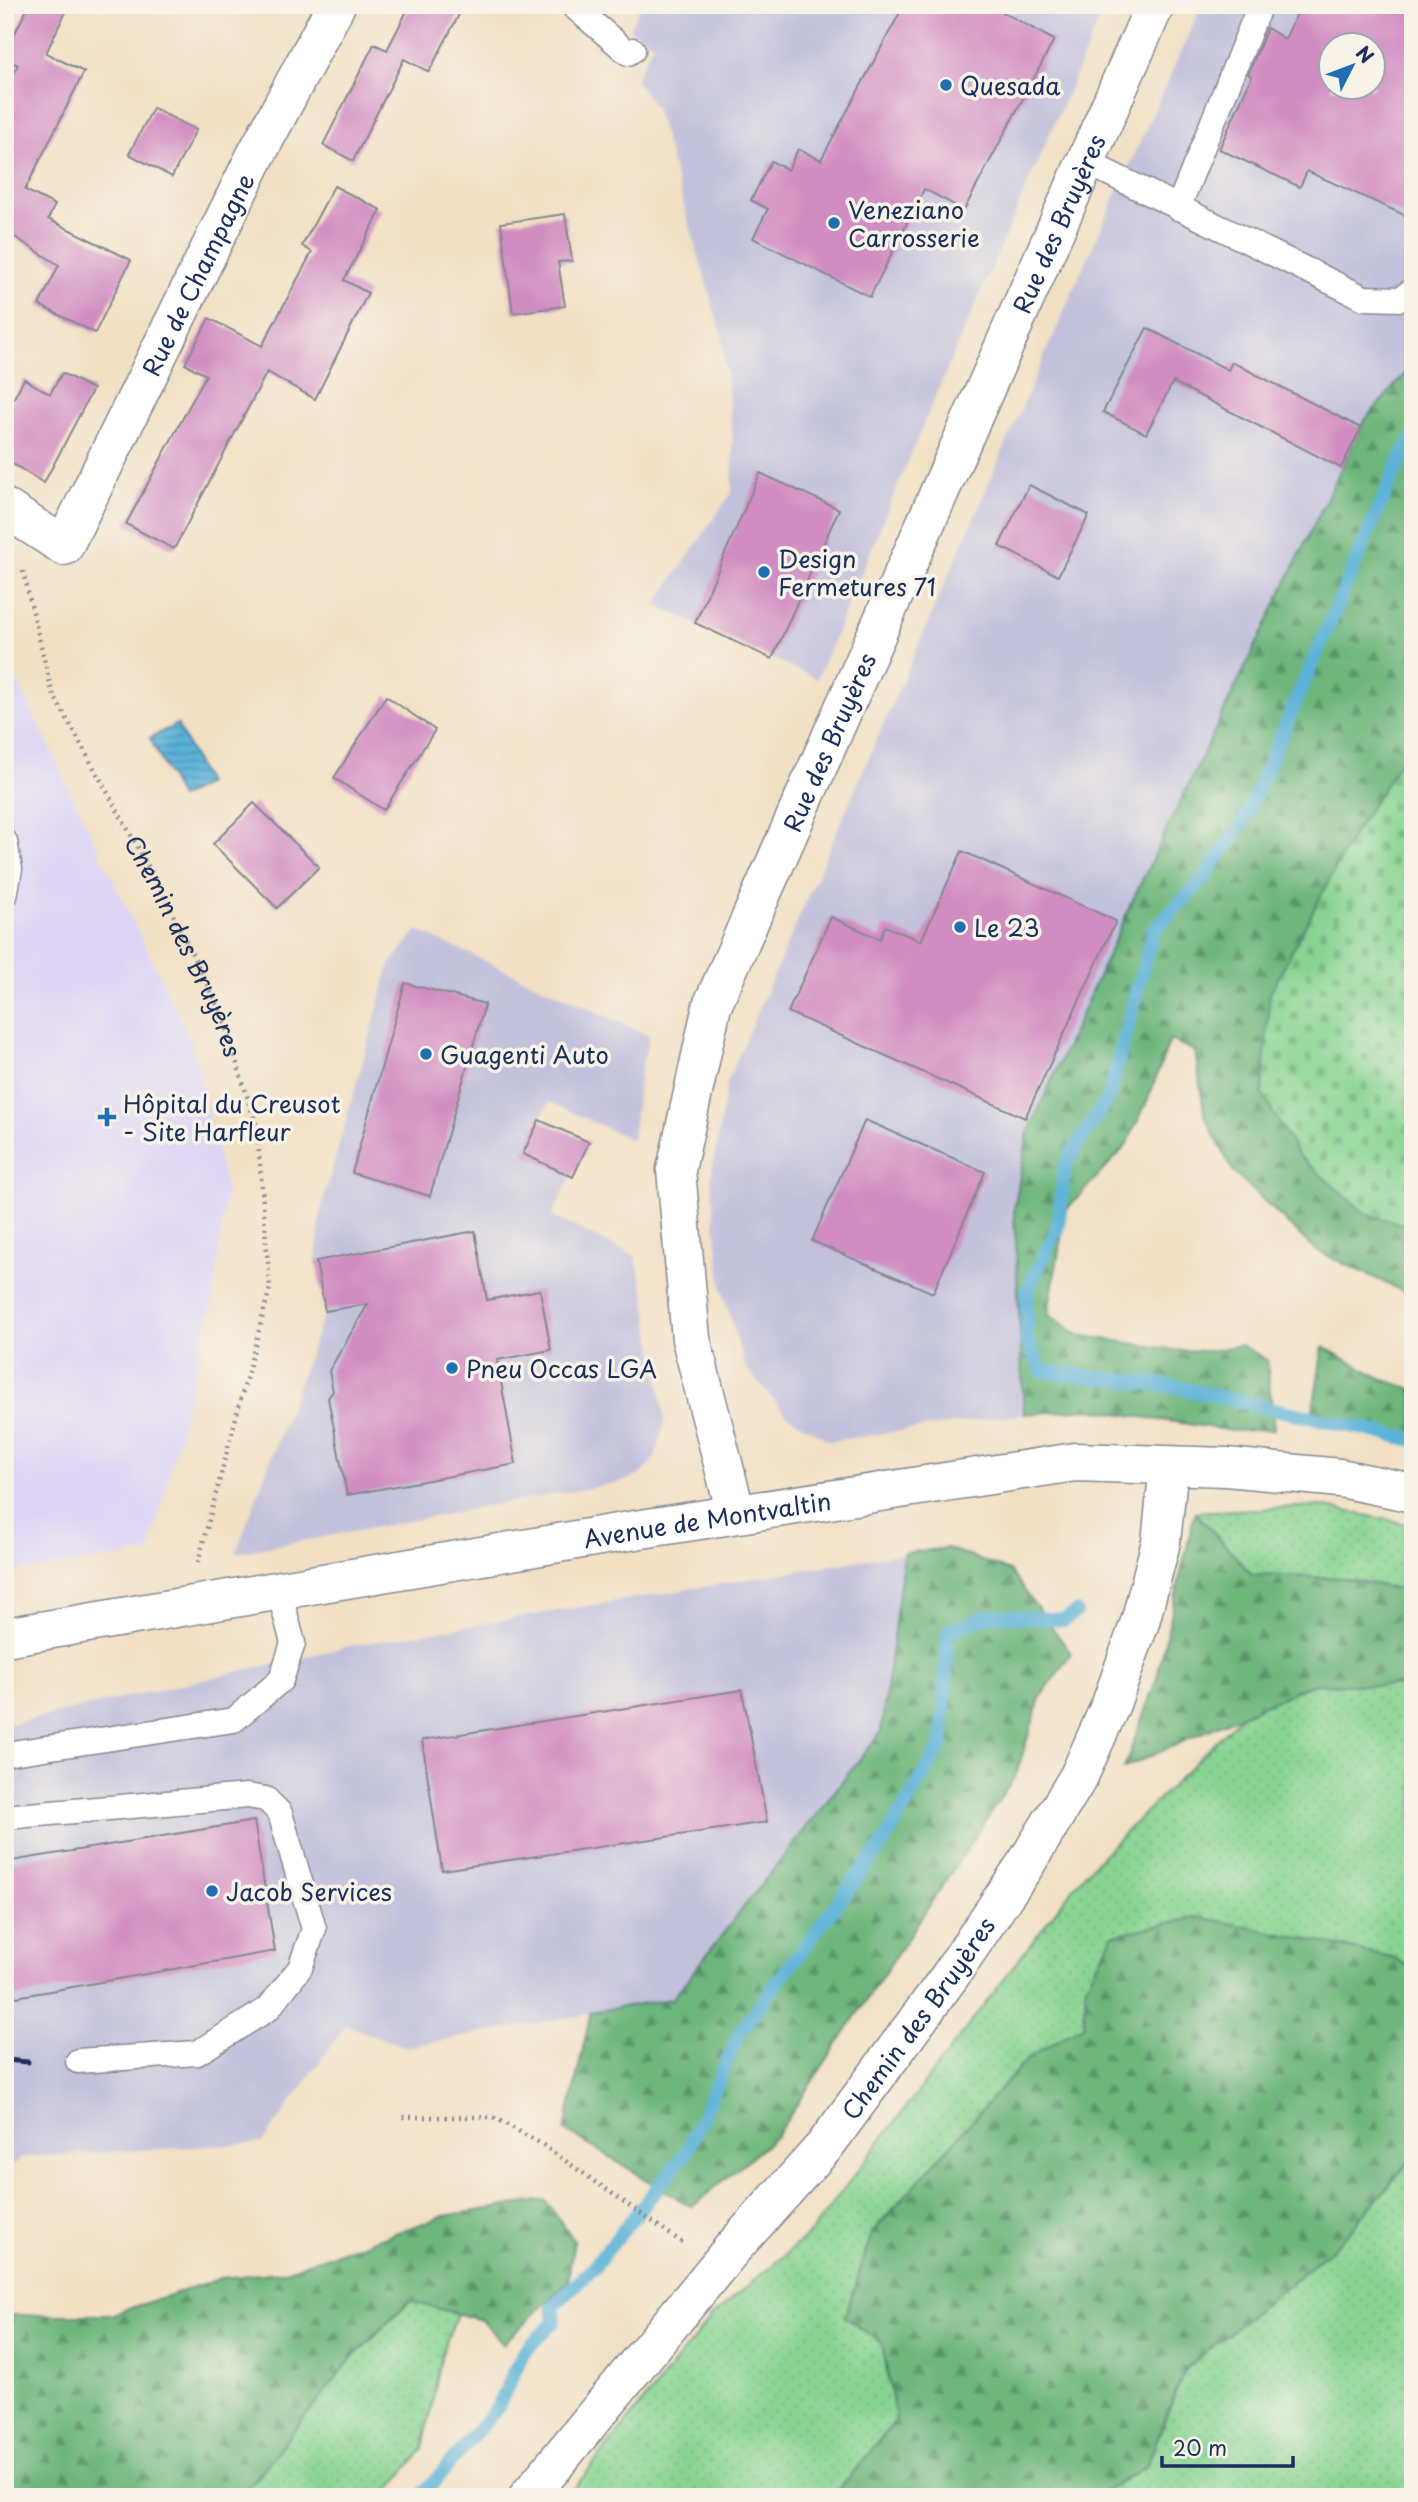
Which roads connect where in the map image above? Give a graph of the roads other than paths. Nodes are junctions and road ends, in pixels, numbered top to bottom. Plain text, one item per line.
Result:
1 (336, 5) edge
2 (572, 5) edge
3 (1155, 5) edge
4 (1260, 5) edge
5 (633, 50) dead end
6 (1086, 162) junction
7 (1178, 208) junction
8 (1413, 290) edge
9 (6, 508) edge
10 (5, 842) edge
11 (5, 896) edge
12 (1169, 1466) junction
13 (1413, 1493) edge
14 (736, 1514) junction
15 (279, 1591) junction
16 (5, 1637) edge
17 (5, 1754) edge
18 (5, 1817) edge
19 (78, 2061) dead end
20 (528, 2497) edge

1 - 9 street, Rue de Champagne
2 - 5 lane
3 - 6 street, Rue des Bruyères
4 - 7 lane
6 - 7 lane
6 - 14 street, Rue des Bruyères
7 - 8 lane
10 - 11 lane
12 - 13 street, Avenue de Montvaltin
12 - 14 street, Avenue de Montvaltin
12 - 20 street, Chemin des Bruyères
14 - 15 street, Avenue de Montvaltin
15 - 16 street, Avenue de Montvaltin
15 - 17 lane
18 - 19 lane

